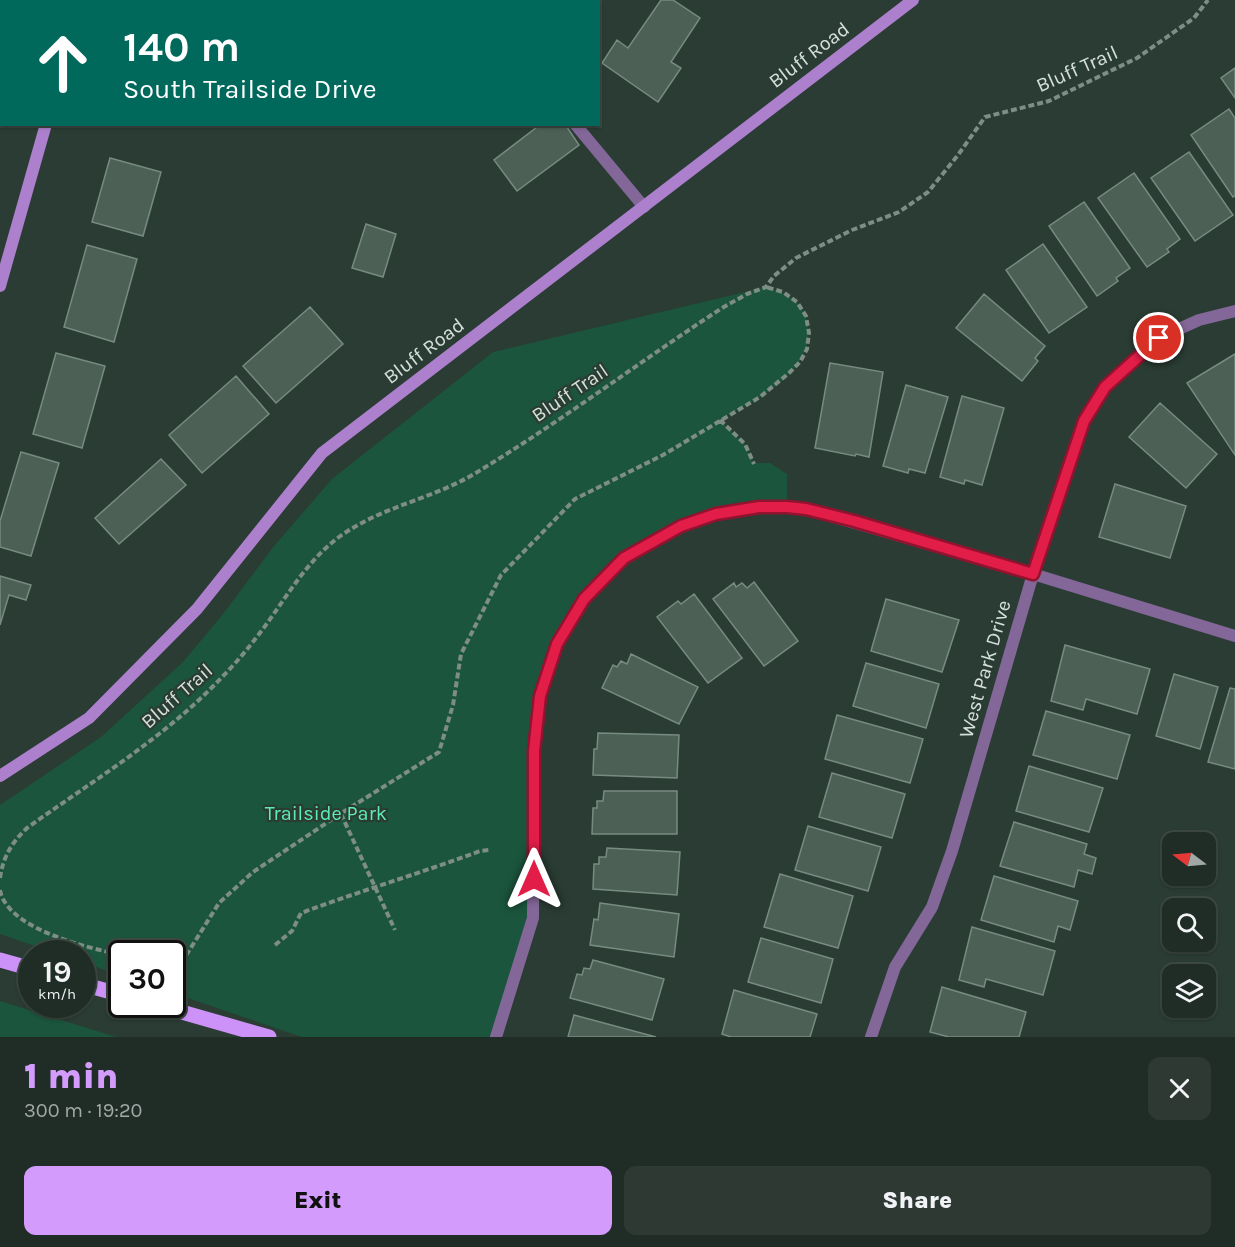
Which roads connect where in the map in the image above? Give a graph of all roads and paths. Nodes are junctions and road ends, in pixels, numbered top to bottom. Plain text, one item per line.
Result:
1 (913, 0) edge
2 (1208, 0) edge
3 (45, 126) edge
4 (577, 126) edge
5 (644, 207) junction
6 (0, 286) edge
7 (766, 287) junction
8 (1235, 310) edge
9 (720, 420) junction
10 (754, 464) dead end
11 (1033, 574) junction
12 (1235, 636) edge
13 (0, 776) edge
14 (340, 814) junction
15 (489, 850) dead end
16 (0, 878) edge
17 (376, 887) junction
18 (0, 889) edge
19 (395, 930) dead end
20 (275, 945) dead end
21 (108, 951) edge
22 (186, 956) edge
23 (0, 960) edge
24 (18, 965) edge
25 (186, 1013) edge
26 (269, 1037) edge
27 (496, 1037) edge
28 (871, 1037) edge

1 - 5 main road, Bluff Road
2 - 7 path, Bluff Trail
3 - 6 main road
4 - 5 street
5 - 13 main road, Bluff Road
7 - 9 path
7 - 16 path, Bluff Trail
8 - 11 street, West Park Drive
9 - 10 path
9 - 14 path
11 - 12 street
11 - 27 street
11 - 28 street, West Park Drive
14 - 17 path
14 - 22 path
15 - 17 path
17 - 19 path
17 - 20 path
18 - 21 path
23 - 24 main road
25 - 26 main road

